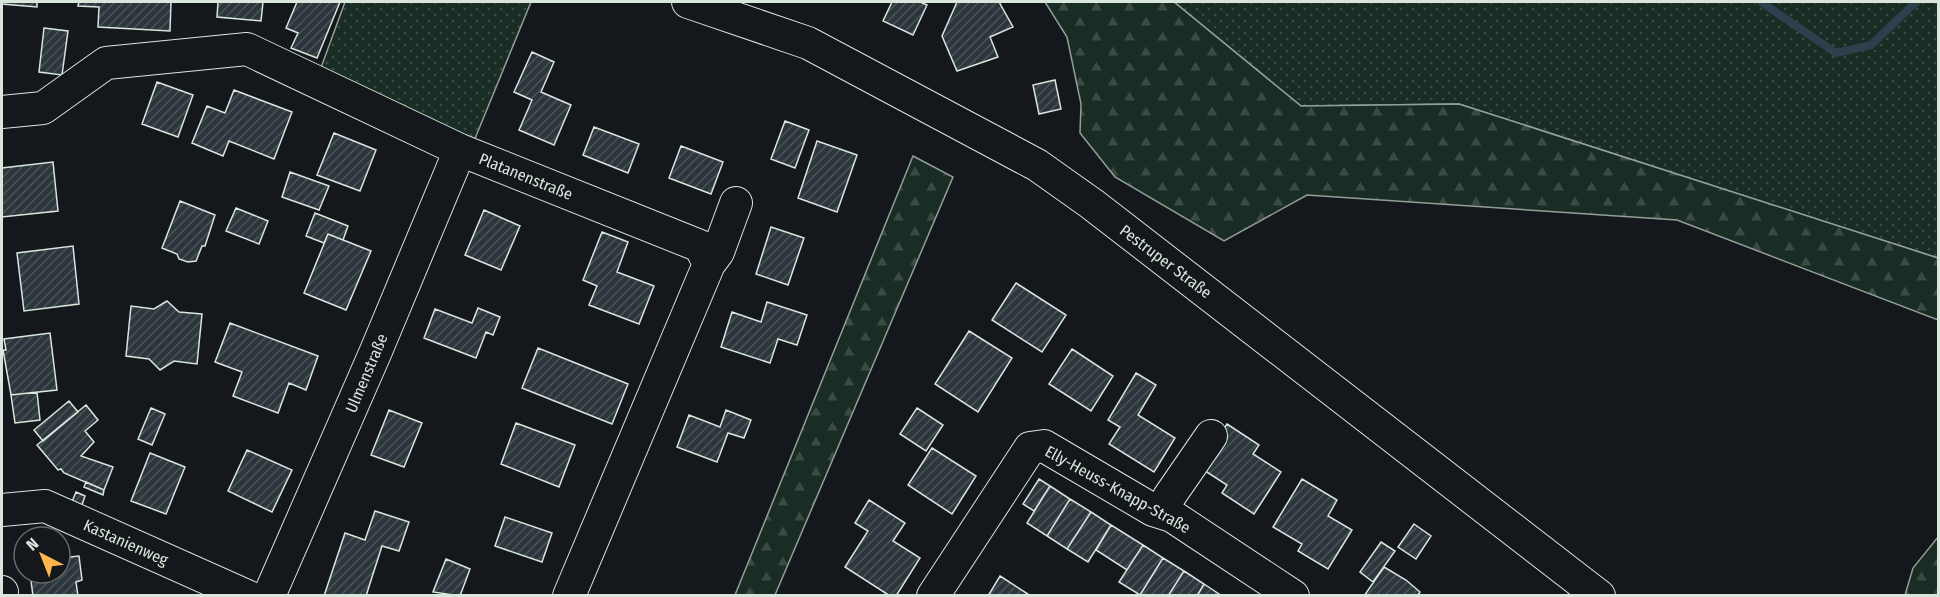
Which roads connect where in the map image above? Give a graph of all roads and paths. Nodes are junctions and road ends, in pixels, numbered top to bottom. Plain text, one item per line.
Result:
1 (688, 2) edge
2 (2, 112) edge
3 (459, 150) junction
4 (736, 203) dead end
5 (709, 264) junction
6 (1211, 436) dead end
7 (2, 510) edge
8 (1162, 512) junction
9 (1568, 586) edge
10 (248, 596) edge
11 (269, 596) edge
12 (569, 596) edge
13 (933, 596) edge
14 (1293, 596) edge
15 (1599, 596) edge

1 - 9 street, Pestruper Straße
2 - 3 street, Platanenstraße
3 - 5 street, Platanenstraße
3 - 11 street, Ulmenstraße
4 - 5 street
5 - 12 street
6 - 8 street
7 - 10 street, Kastanienweg
8 - 13 street, Elly-Heuss-Knapp-Straße
8 - 14 street, Elly-Heuss-Knapp-Straße
9 - 15 street, Pestruper Straße

